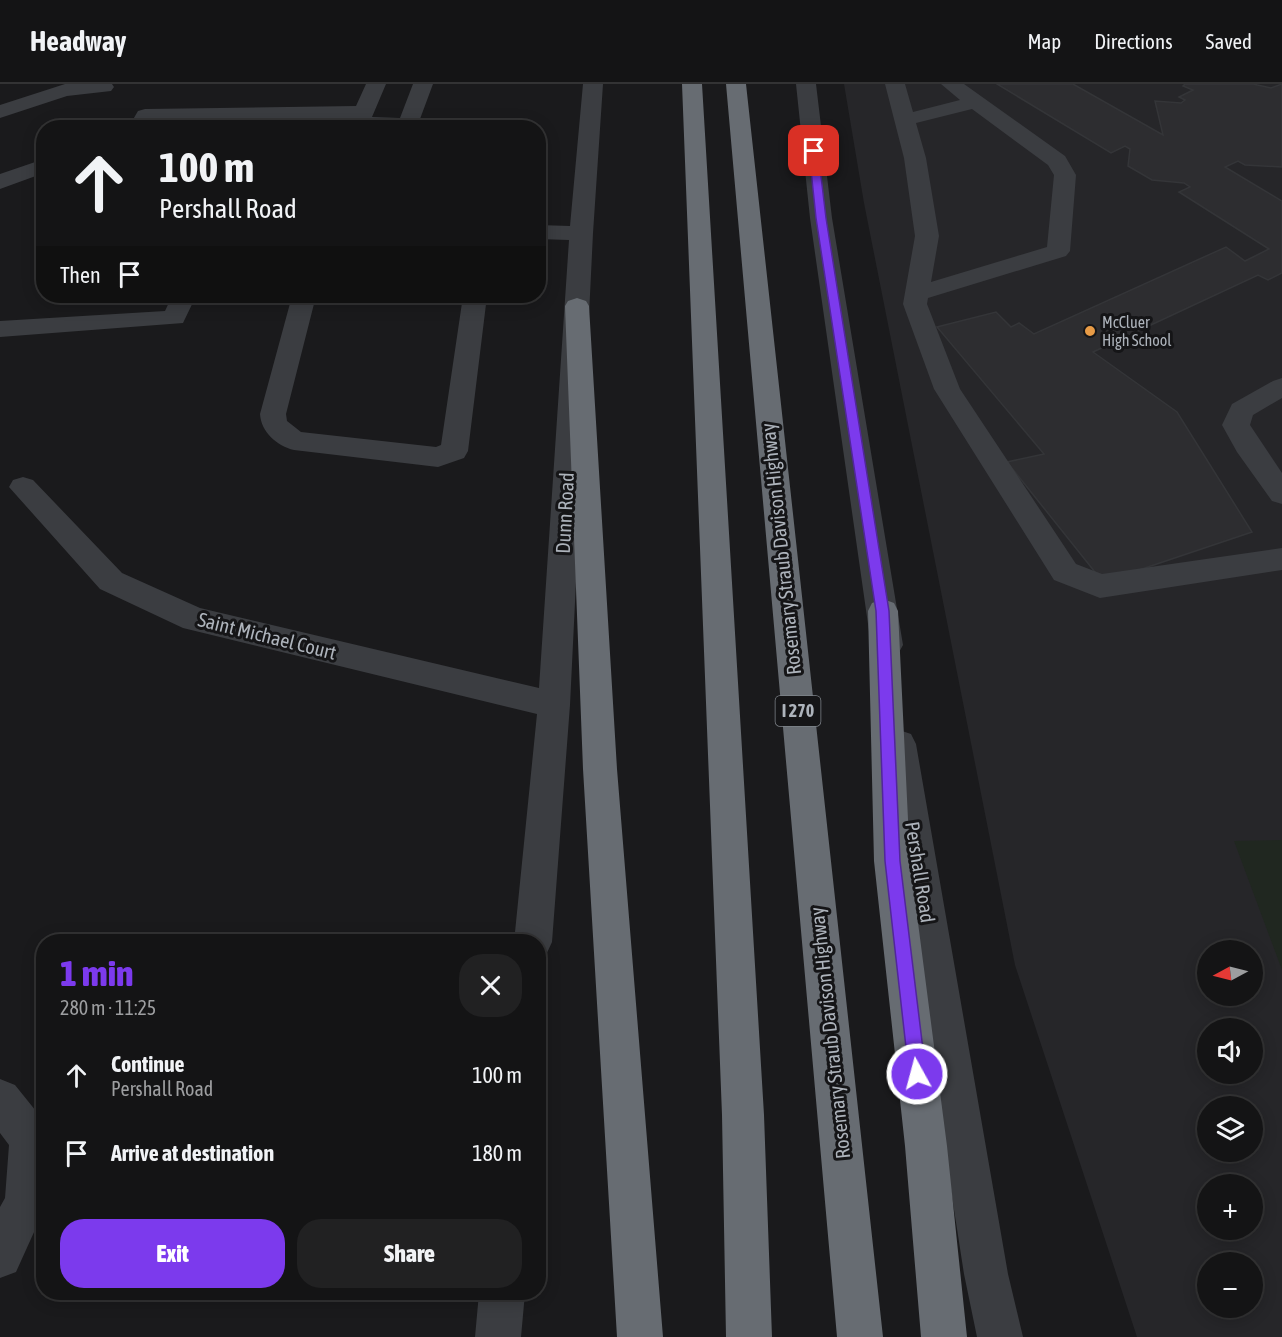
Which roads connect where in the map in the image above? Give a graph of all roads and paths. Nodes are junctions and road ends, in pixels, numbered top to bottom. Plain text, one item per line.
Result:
1 (376, 84) edge
2 (423, 84) edge
3 (593, 84) edge
4 (692, 84) edge
5 (736, 84) edge
6 (806, 84) edge
7 (895, 84) edge
8 (951, 84) edge
9 (103, 85) edge
10 (976, 102) junction
11 (0, 112) edge
12 (134, 112) edge
13 (241, 120) edge
14 (358, 120) edge
15 (410, 120) edge
16 (905, 120) junction
17 (36, 168) edge
18 (0, 182) edge
19 (546, 232) edge
20 (581, 233) junction
21 (917, 294) junction
22 (181, 303) edge
23 (302, 303) edge
24 (474, 303) edge
25 (577, 306) junction
26 (0, 329) edge
27 (1282, 387) edge
28 (1278, 482) edge
29 (23, 487) dead end
30 (1282, 559) edge
31 (883, 611) junction
32 (554, 705) junction
33 (534, 934) edge
34 (0, 1100) edge
35 (0, 1256) edge
36 (501, 1300) edge
37 (498, 1337) edge
38 (640, 1337) edge
39 (749, 1337) edge
40 (860, 1337) edge
41 (944, 1337) edge
42 (1000, 1337) edge

1 - 14 street
2 - 15 street
3 - 20 street, Dunn Road
4 - 39 highway
5 - 40 highway, Rosemary Straub Davison Highway / I 270
6 - 31 street, Pershall Road
7 - 16 street
8 - 10 street
9 - 11 street
9 - 12 street
10 - 16 street
10 - 21 street
12 - 13 street
16 - 21 street
17 - 18 street
19 - 20 street
20 - 25 street, Dunn Road
21 - 30 street
22 - 26 street
23 - 24 street
25 - 32 street, Dunn Road
25 - 38 highway
27 - 28 street
29 - 32 street, Saint Michael Court
31 - 41 highway
31 - 42 street, Pershall Road
32 - 33 street, Dunn Road
34 - 35 street
36 - 37 street

